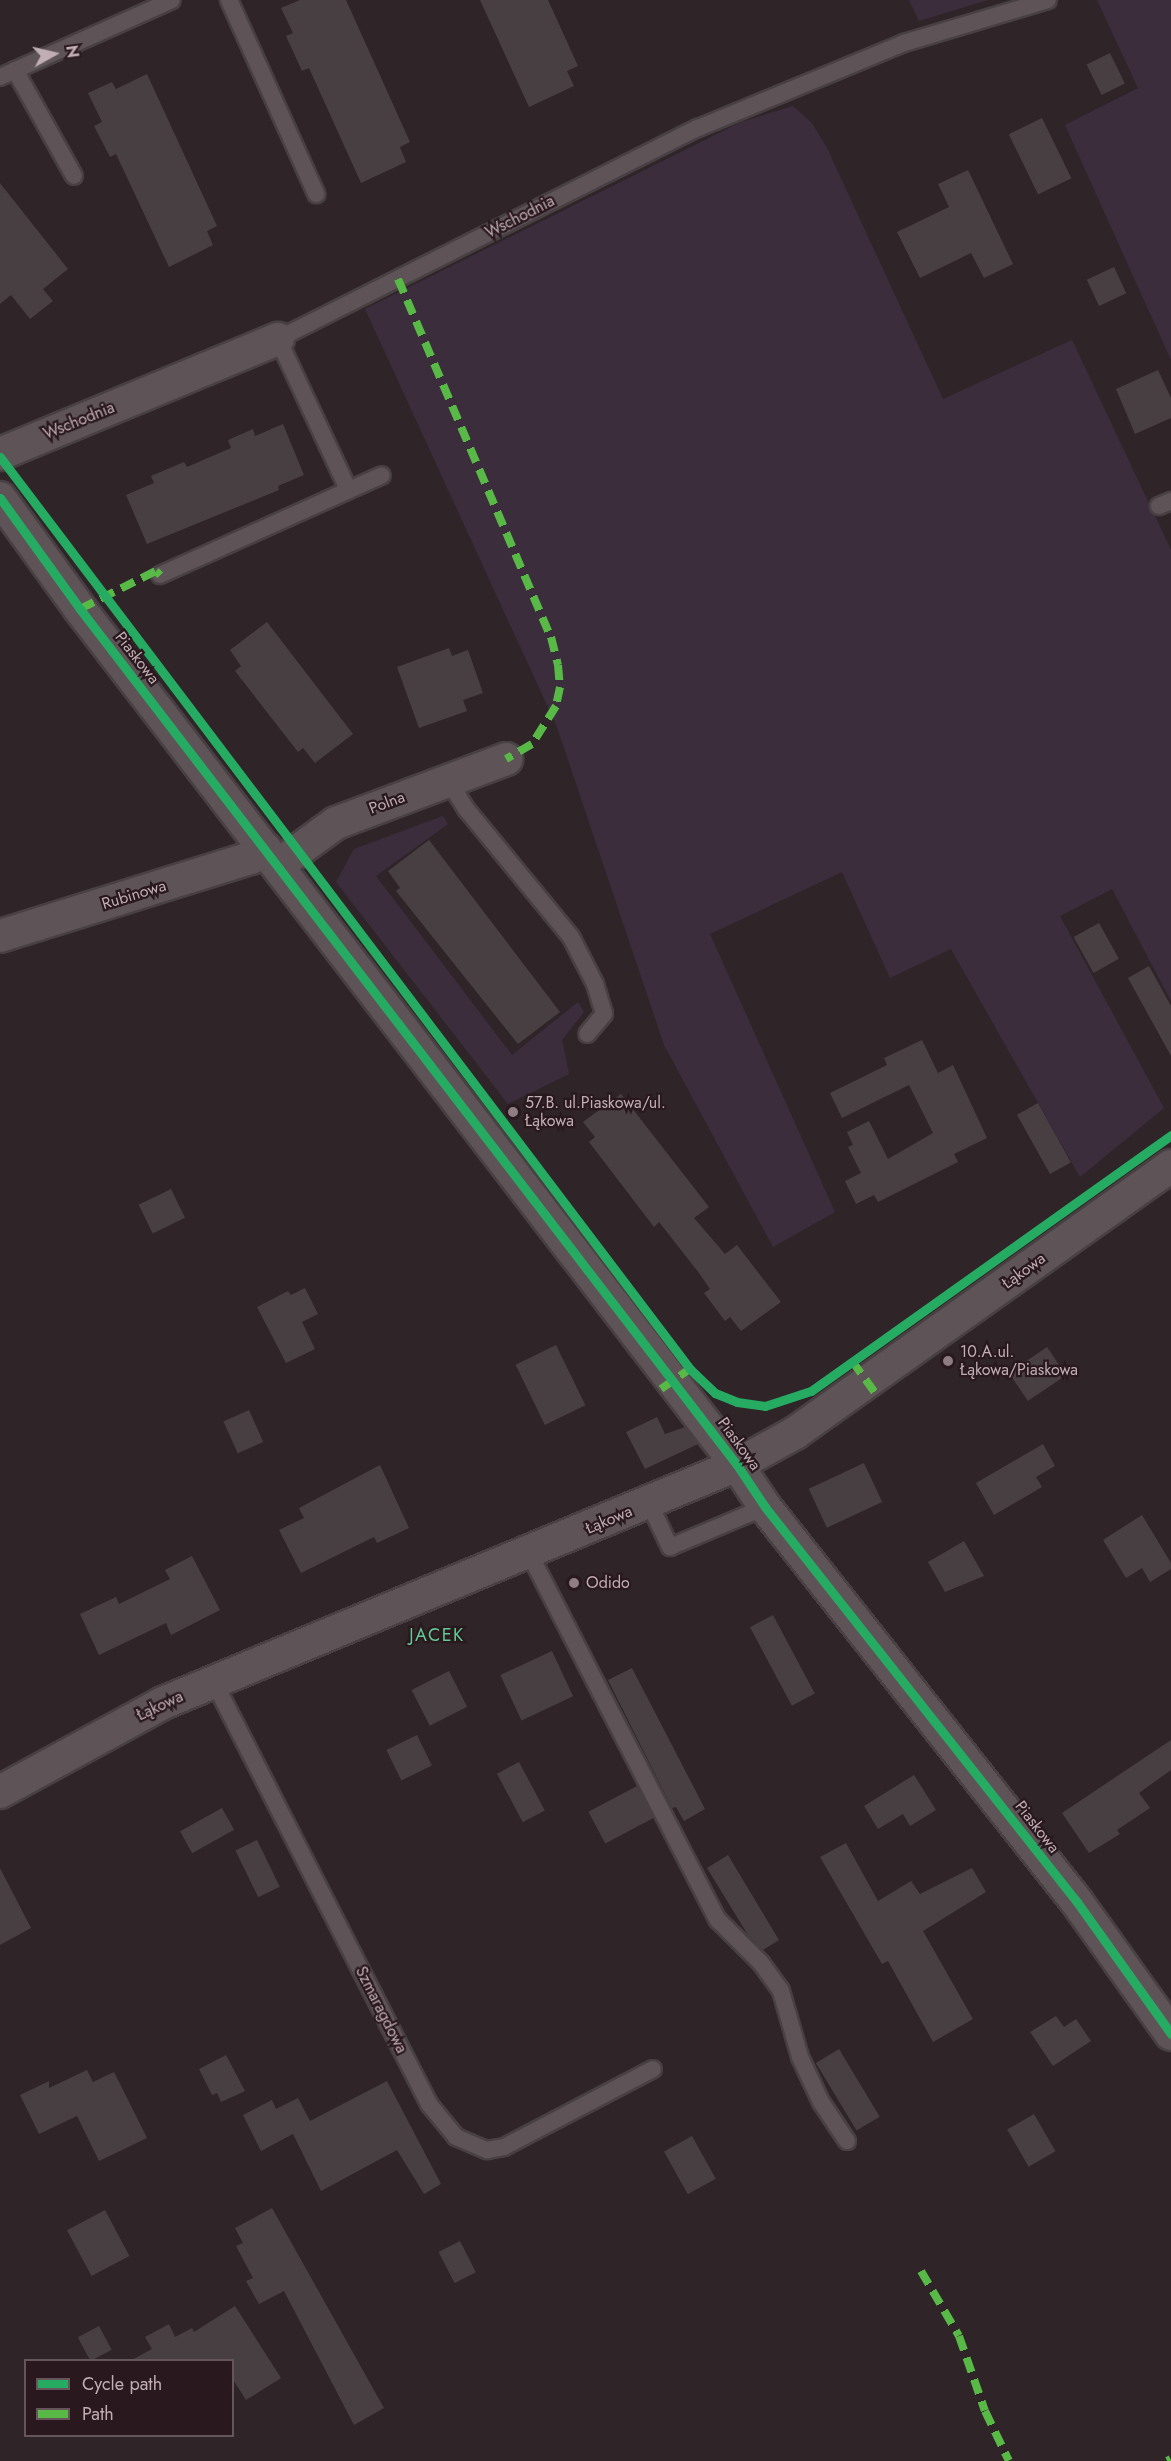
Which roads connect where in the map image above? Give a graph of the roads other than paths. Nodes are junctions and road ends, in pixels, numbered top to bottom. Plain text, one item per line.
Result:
1 (172, 0) edge
2 (229, 0) edge
3 (1048, 0) edge
4 (8, 74) edge
5 (74, 176) dead end
6 (316, 194) dead end
7 (278, 339) junction
8 (0, 454) edge
9 (382, 475) dead end
10 (348, 489) junction
11 (0, 498) edge
12 (160, 575) dead end
13 (506, 759) dead end
14 (448, 780) junction
15 (272, 857) junction
16 (0, 936) edge
17 (587, 1034) dead end
18 (1171, 1166) edge
19 (737, 1465) junction
20 (649, 1503) junction
21 (765, 1508) junction
22 (529, 1553) junction
23 (214, 1682) junction
24 (0, 1792) edge
25 (1171, 2034) edge
26 (653, 2069) dead end
27 (847, 2140) dead end

1 - 4 lane
2 - 6 lane
3 - 7 lane, Wschodnia
4 - 5 lane
7 - 8 street, Wschodnia
7 - 10 lane
9 - 10 lane
10 - 12 lane
11 - 15 street, Piaskowa
13 - 14 street, Polna
14 - 15 street, Polna
14 - 17 lane
15 - 16 street, Rubinowa
15 - 19 street, Piaskowa
18 - 19 street, Łąkowa
19 - 20 street, Łąkowa
19 - 21 street, Piaskowa
20 - 21 lane
20 - 22 street, Łąkowa
21 - 25 street, Piaskowa
22 - 23 street, Łąkowa
22 - 27 lane
23 - 24 street, Łąkowa
23 - 26 lane, Szmaragdowa

